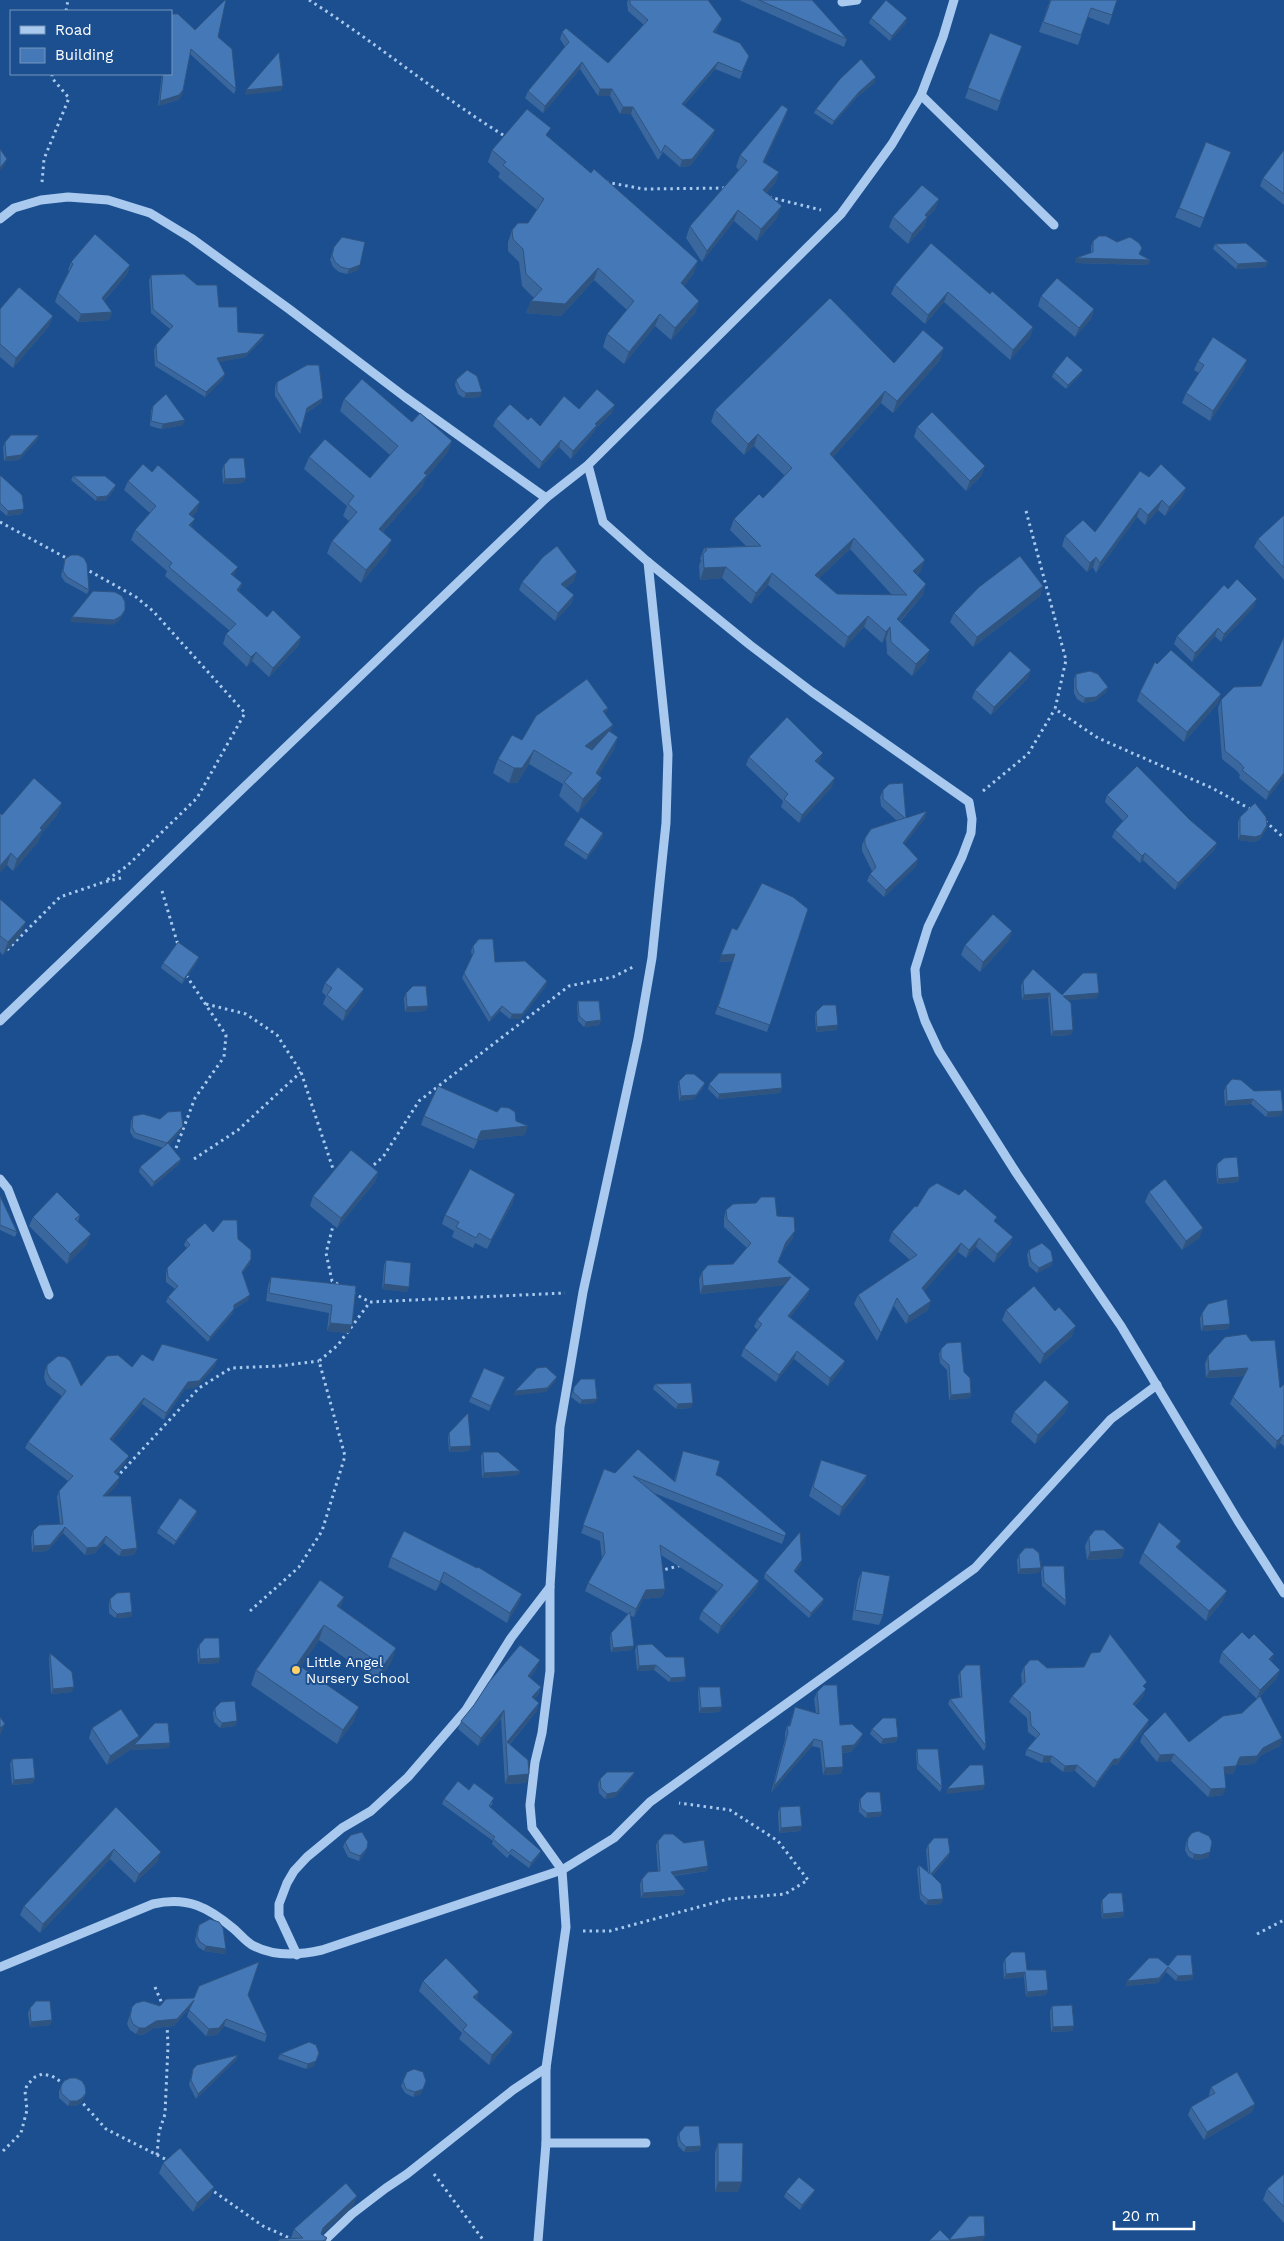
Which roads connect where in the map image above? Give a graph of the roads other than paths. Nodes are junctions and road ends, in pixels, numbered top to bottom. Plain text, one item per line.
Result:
1 (857, 0) edge
2 (954, 0) edge
3 (842, 2) dead end
4 (921, 95) junction
5 (0, 219) edge
6 (1054, 225) dead end
7 (588, 465) junction
8 (546, 498) junction
9 (648, 562) junction
10 (0, 1021) edge
11 (0, 1179) edge
12 (49, 1295) dead end
13 (1157, 1385) junction
14 (550, 1587) junction
15 (1284, 1593) edge
16 (562, 1870) junction
17 (298, 1955) junction
18 (0, 1967) edge
19 (546, 2068) junction
20 (546, 2143) junction
21 (646, 2143) dead end
22 (324, 2241) edge
23 (538, 2241) edge

1 - 3 street
2 - 4 street
4 - 6 street
4 - 7 street
5 - 8 street
7 - 8 street
7 - 9 street
8 - 10 street
9 - 13 street
9 - 14 street
11 - 12 street
13 - 15 street
13 - 16 street
14 - 16 street
14 - 17 street
16 - 17 street
16 - 19 street
17 - 18 street
19 - 20 street
19 - 22 street
20 - 21 street
20 - 23 street

